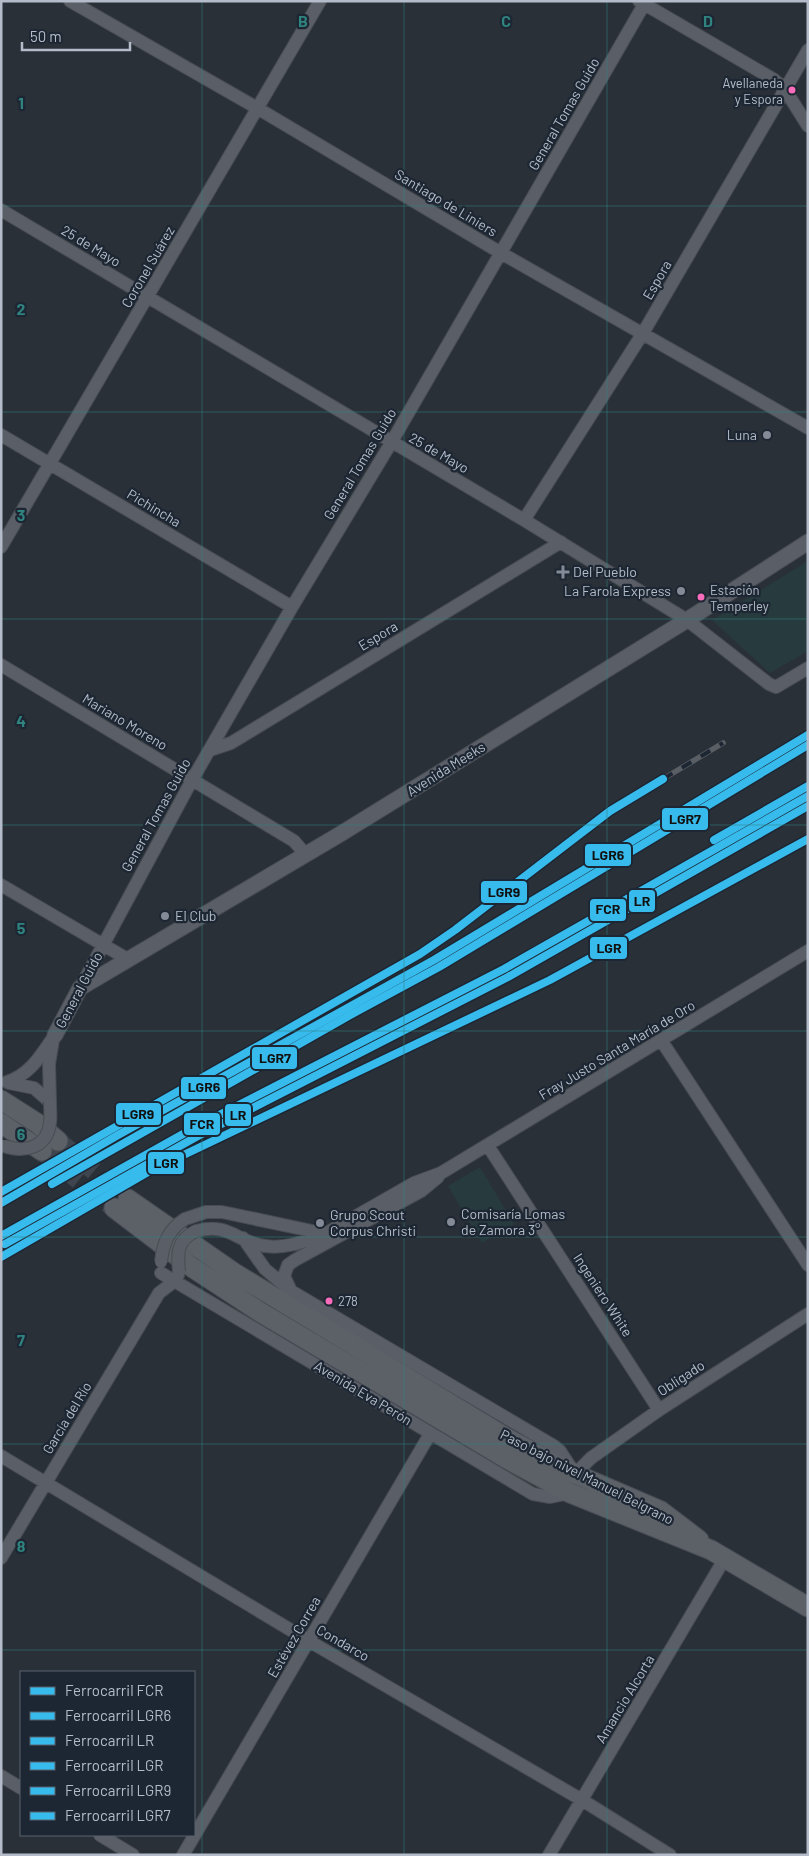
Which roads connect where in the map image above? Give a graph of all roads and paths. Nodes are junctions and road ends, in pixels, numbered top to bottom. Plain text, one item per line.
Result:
1 (70, 1) edge
2 (320, 1) edge
3 (643, 2) edge
4 (808, 50) edge
5 (784, 88) junction
6 (257, 108) junction
7 (808, 126) edge
8 (1, 210) edge
9 (501, 253) junction
10 (148, 298) junction
11 (643, 333) junction
12 (808, 428) edge
13 (1, 435) edge
14 (391, 443) junction
15 (50, 464) junction
16 (524, 520) junction
17 (561, 542) junction
18 (808, 542) edge
19 (1, 547) edge
20 (292, 607) junction
21 (687, 620) junction
22 (1, 665) edge
23 (808, 668) edge
24 (210, 750) junction
25 (192, 780) junction
26 (306, 855) junction
27 (1, 885) edge
28 (103, 944) junction
29 (808, 952) edge
30 (129, 960) junction
31 (80, 988) junction
32 (54, 1035) junction
33 (661, 1040) junction
34 (3, 1088) edge
35 (50, 1102) junction
36 (1, 1124) edge
37 (58, 1141) tunnel mouth
38 (3, 1146) edge
39 (488, 1146) junction
40 (42, 1151) tunnel mouth
41 (327, 1237) junction
42 (243, 1238) junction
43 (808, 1265) edge
44 (161, 1268) junction
45 (177, 1276) junction
46 (291, 1291) junction
47 (159, 1293) junction
48 (808, 1314) edge
49 (659, 1410) junction
50 (430, 1434) junction
51 (1, 1456) edge
52 (575, 1474) junction
53 (46, 1482) junction
54 (570, 1493) junction
55 (718, 1554) junction
56 (1, 1558) edge
57 (808, 1607) edge
58 (309, 1641) junction
59 (1, 1776) edge
60 (20, 1787) edge
61 (582, 1800) junction
62 (195, 1835) edge
63 (102, 1836) edge
64 (194, 1836) edge
65 (133, 1855) edge
66 (183, 1855) edge
67 (549, 1855) edge
68 (670, 1855) edge

1 - 6 street, Santiago de Liniers
2 - 6 street, Coronel Suárez
3 - 5 street
3 - 9 street, General Tomas Guido
4 - 5 street, Espora
5 - 7 street
5 - 11 street, Espora
6 - 9 street, Santiago de Liniers
6 - 10 street, Coronel Suárez
8 - 10 street, 25 de Mayo
9 - 11 street, Santiago de Liniers
9 - 14 street, General Tomas Guido
10 - 14 street, 25 de Mayo
10 - 15 street, Coronel Suárez
11 - 12 street, Santiago de Liniers
11 - 16 street, Espora
13 - 15 street, Pichincha
14 - 16 street, 25 de Mayo
14 - 20 street, General Tomas Guido
15 - 19 street, Coronel Suárez
15 - 20 street, Pichincha
16 - 17 street, 25 de Mayo
17 - 21 street, 25 de Mayo
17 - 24 street, Espora
18 - 21 street, Avenida Meeks
20 - 24 street, General Tomas Guido
21 - 23 street, 25 de Mayo
21 - 26 street, Avenida Meeks
22 - 25 street, Mariano Moreno
24 - 25 street, General Tomas Guido
25 - 26 street, Mariano Moreno
25 - 28 street, General Tomas Guido
26 - 30 street, Avenida Meeks
27 - 28 street
28 - 30 street
28 - 31 street, General Guido
29 - 33 street, Fray Justo Santa María de Oro
30 - 31 street, Avenida Meeks
31 - 32 street, General Guido
32 - 34 street, General Guido
32 - 35 street, General Guido
33 - 39 street, Fray Justo Santa María de Oro
33 - 43 street
34 - 35 street
34 - 37 main road
35 - 38 street, General Guido, bridge
36 - 40 main road
39 - 41 street, Fray Justo Santa María de Oro
39 - 49 street, Ingeniero White
41 - 42 street
41 - 44 street, García del Río, bridge
41 - 46 street, Fray Justo Santa María de Oro
42 - 45 street, bridge
42 - 46 street
44 - 45 street, Avenida Eva Perón
44 - 47 street, García del Río
45 - 47 street, García del Río
45 - 50 street, Avenida Eva Perón
46 - 52 street
47 - 53 street, García del Río
48 - 49 street, Obligado
49 - 52 street, Obligado
50 - 54 street, Avenida Eva Perón
50 - 58 street, Estévez Correa
51 - 53 street, Condarco
52 - 54 main road, Paso bajo nivel Manuel Belgrano
52 - 55 main road, Paso bajo nivel Manuel Belgrano
53 - 56 street, García del Río
53 - 58 street, Condarco
54 - 55 main road, Paso bajo nivel Manuel Belgrano
55 - 57 main road
55 - 61 street, Amancio Alcorta
58 - 61 street, Condarco
58 - 62 street, Estévez Correa
59 - 60 street
61 - 67 street, Amancio Alcorta
61 - 68 street, Condarco
63 - 65 street
64 - 66 street, Estévez Correa

